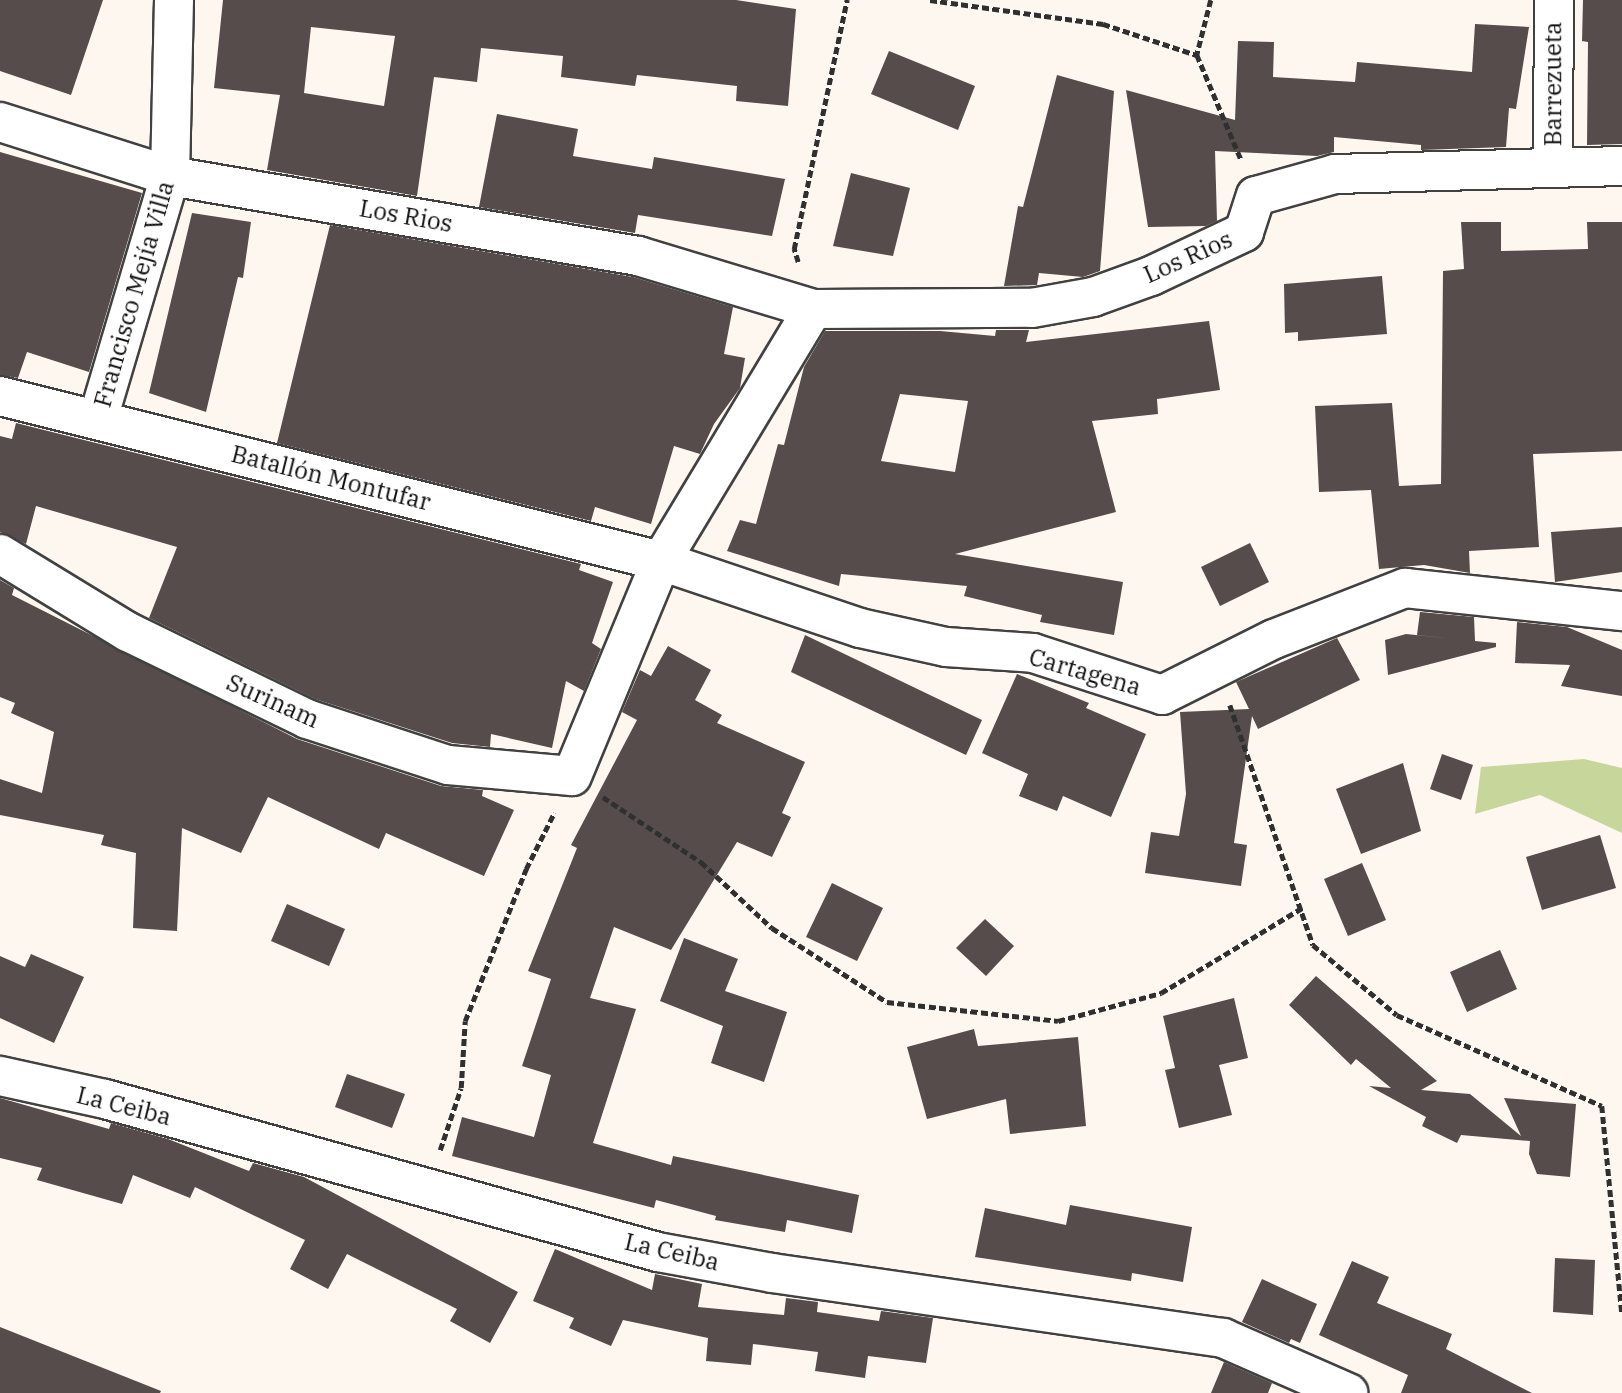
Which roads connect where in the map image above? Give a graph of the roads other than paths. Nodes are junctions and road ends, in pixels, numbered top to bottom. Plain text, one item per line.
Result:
1 (174, 0) edge
2 (1553, 0) edge
3 (0, 122) edge
4 (1622, 166) edge
5 (1553, 168) junction
6 (170, 176) junction
7 (813, 309) junction
8 (0, 396) edge
9 (98, 419) junction
10 (0, 554) edge
11 (662, 562) junction
12 (1622, 611) edge
13 (0, 1076) edge
14 (1348, 1393) edge

1 - 6 street, Francisco Mejía Villa
2 - 5 street, Barrezueta
3 - 6 street, Los Rios
4 - 5 street
5 - 7 street, Los Rios
6 - 7 street, Los Rios
6 - 9 street, Francisco Mejía Villa
7 - 11 street
8 - 9 street, Batallón Montufar
9 - 11 street, Batallón Montufar
10 - 11 street, Surinam
11 - 12 street, Cartagena
13 - 14 street, La Ceiba

